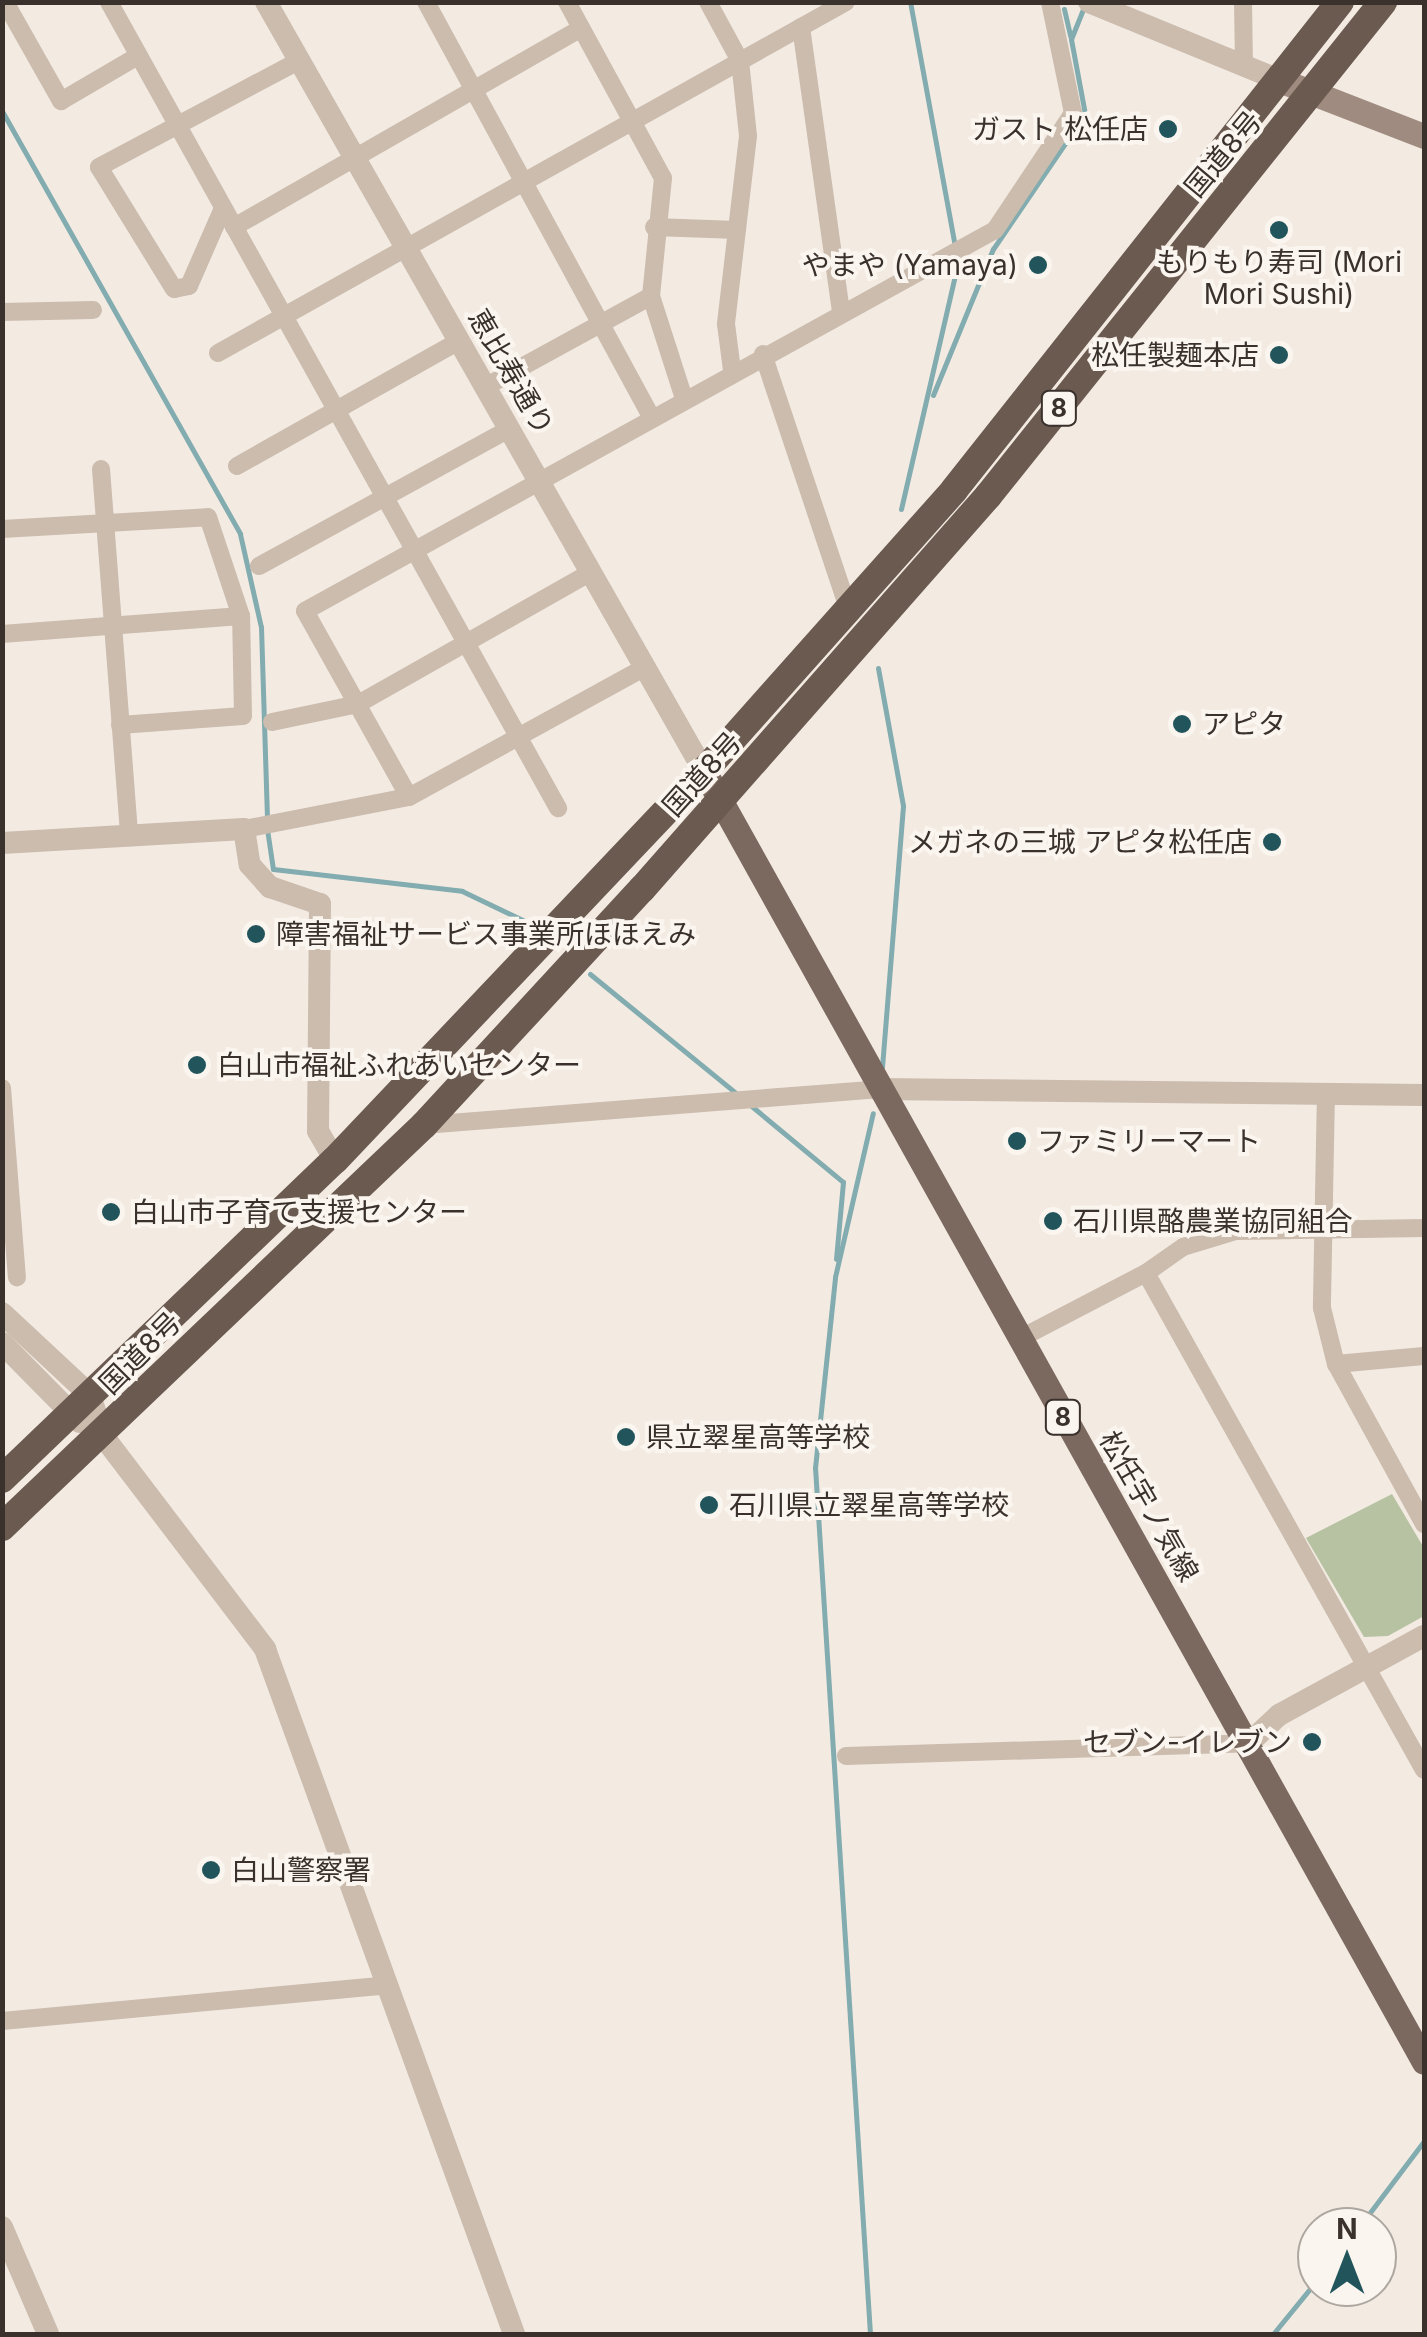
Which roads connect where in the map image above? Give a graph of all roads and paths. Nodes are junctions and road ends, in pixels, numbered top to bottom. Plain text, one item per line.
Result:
1 (5, 2) edge
2 (109, 2) edge
3 (266, 2) edge
4 (426, 2) edge
5 (566, 2) edge
6 (708, 2) edge
7 (846, 2) edge
8 (1050, 2) edge
9 (1243, 2) edge
10 (1340, 2) edge
11 (1384, 2) edge
12 (1091, 4) edge
13 (801, 27) junction
14 (581, 28) junction
15 (138, 56) junction
16 (300, 60) junction
17 (740, 61) junction
18 (1244, 66) junction
19 (1282, 81) junction
20 (470, 91) junction
21 (1318, 92) junction
22 (633, 122) junction
23 (176, 127) junction
24 (1424, 136) edge
25 (356, 158) junction
26 (521, 184) junction
27 (223, 208) junction
28 (234, 227) junction
29 (654, 227) junction
30 (737, 230) junction
31 (406, 247) junction
32 (651, 296) junction
33 (93, 310) dead end
34 (2, 312) edge
35 (841, 312) junction
36 (283, 314) junction
37 (601, 323) junction
38 (459, 341) junction
39 (218, 353) dead end
40 (763, 354) junction
41 (732, 370) junction
42 (485, 388) junction
43 (684, 398) junction
44 (338, 410) junction
45 (652, 418) junction
46 (510, 428) junction
47 (237, 466) dead end
48 (101, 470) dead end
49 (539, 480) junction
50 (387, 497) junction
51 (106, 523) junction
52 (2, 529) edge
53 (416, 548) junction
54 (259, 566) dead end
55 (590, 573) junction
56 (848, 608) junction
57 (241, 616) junction
58 (113, 628) junction
59 (2, 634) edge
60 (469, 640) junction
61 (644, 668) junction
62 (358, 704) junction
63 (272, 722) dead end
64 (120, 724) junction
65 (522, 737) junction
66 (704, 771) junction
67 (408, 797) junction
68 (721, 802) junction
69 (558, 808) dead end
70 (259, 827) junction
71 (129, 836) junction
72 (2, 843) edge
73 (2, 1088) edge
74 (877, 1089) junction
75 (1326, 1092) junction
76 (1424, 1095) edge
77 (424, 1124) junction
78 (335, 1160) junction
79 (5, 1165) edge
80 (1324, 1227) junction
81 (1424, 1228) edge
82 (1146, 1273) junction
83 (17, 1277) dead end
84 (2, 1313) edge
85 (1019, 1339) junction
86 (2, 1343) edge
87 (1424, 1356) edge
88 (1336, 1364) junction
89 (90, 1395) junction
90 (68, 1416) junction
91 (104, 1436) junction
92 (2, 1479) edge
93 (1424, 1524) edge
94 (2, 1527) edge
95 (1424, 1636) edge
96 (1366, 1668) junction
97 (1249, 1743) junction
98 (846, 1756) dead end
99 (1424, 1770) edge
100 (387, 1985) junction
101 (2, 2020) edge
102 (1424, 2062) edge
103 (2, 2226) edge
104 (48, 2334) edge
105 (514, 2334) edge

1 - 15 street
2 - 15 street
3 - 16 street, 恵比寿通り
4 - 20 street
5 - 14 street
6 - 17 street
7 - 13 street
8 - 35 street
9 - 18 street
10 - 19 highway, 国道8号 / 8
11 - 21 highway, 国道8号 / 8
12 - 18 street
13 - 17 street
13 - 35 street
14 - 20 street
14 - 22 street
15 - 23 street
16 - 23 street
16 - 25 street, 恵比寿通り
17 - 22 street
17 - 30 street
18 - 19 street
19 - 21 main road
19 - 56 highway, 国道8号 / 8
20 - 25 street
20 - 26 street
21 - 24 main road
21 - 68 highway, 国道8号 / 8
22 - 26 street
22 - 29 street
23 - 27 street
23 - 27 street
25 - 28 street
25 - 31 street, 恵比寿通り
26 - 31 street
26 - 37 street
27 - 28 street
28 - 36 street
29 - 30 street
29 - 32 street
30 - 41 street
31 - 36 street
31 - 38 street, 恵比寿通り
32 - 37 street
32 - 43 street
33 - 34 street
35 - 40 street
36 - 39 street
36 - 44 street
37 - 42 street
37 - 45 street
38 - 42 street, 恵比寿通り
38 - 44 street
40 - 41 street
40 - 56 street
41 - 43 street
42 - 46 street, 恵比寿通り
43 - 45 street
44 - 47 street
44 - 50 street
45 - 49 street
46 - 49 street, 恵比寿通り
46 - 50 street
48 - 51 street
49 - 53 street
49 - 55 street, 恵比寿通り
50 - 53 street
50 - 54 street
51 - 52 street
51 - 57 street
51 - 58 street
53 - 60 street
53 - 62 street
55 - 60 street
55 - 61 street, 恵比寿通り
56 - 66 highway, 国道8号 / 8
57 - 58 street
57 - 64 street
58 - 59 street
58 - 64 street
60 - 62 street
60 - 65 street
61 - 65 street
61 - 66 street, 恵比寿通り
62 - 63 street
62 - 67 street
64 - 71 street
65 - 67 street
65 - 69 street
66 - 68 main road, 松任宇ノ気線 / 8
66 - 78 highway, 国道8号 / 8
67 - 70 street
68 - 74 main road, 松任宇ノ気線 / 8
68 - 77 highway, 国道8号 / 8
70 - 71 street
70 - 78 street
71 - 72 street
73 - 79 street
74 - 75 street
74 - 77 street
74 - 85 main road, 松任宇ノ気線 / 8
75 - 76 street
75 - 80 street
77 - 91 highway, 国道8号 / 8
78 - 89 highway, 国道8号 / 8
79 - 83 street
80 - 81 street
80 - 82 street
80 - 88 street
82 - 85 street
82 - 96 street
84 - 89 street
85 - 97 main road, 松任宇ノ気線 / 8
86 - 90 street
87 - 88 street
88 - 93 street
89 - 90 highway, 国道8号 / 8
89 - 91 street
90 - 91 street
90 - 92 highway, 国道8号 / 8
91 - 94 highway, 国道8号 / 8
91 - 100 street
95 - 96 street
96 - 97 street
96 - 99 street
97 - 98 street
97 - 102 main road, 松任宇ノ気線 / 8
100 - 101 street
100 - 105 street
103 - 104 street

